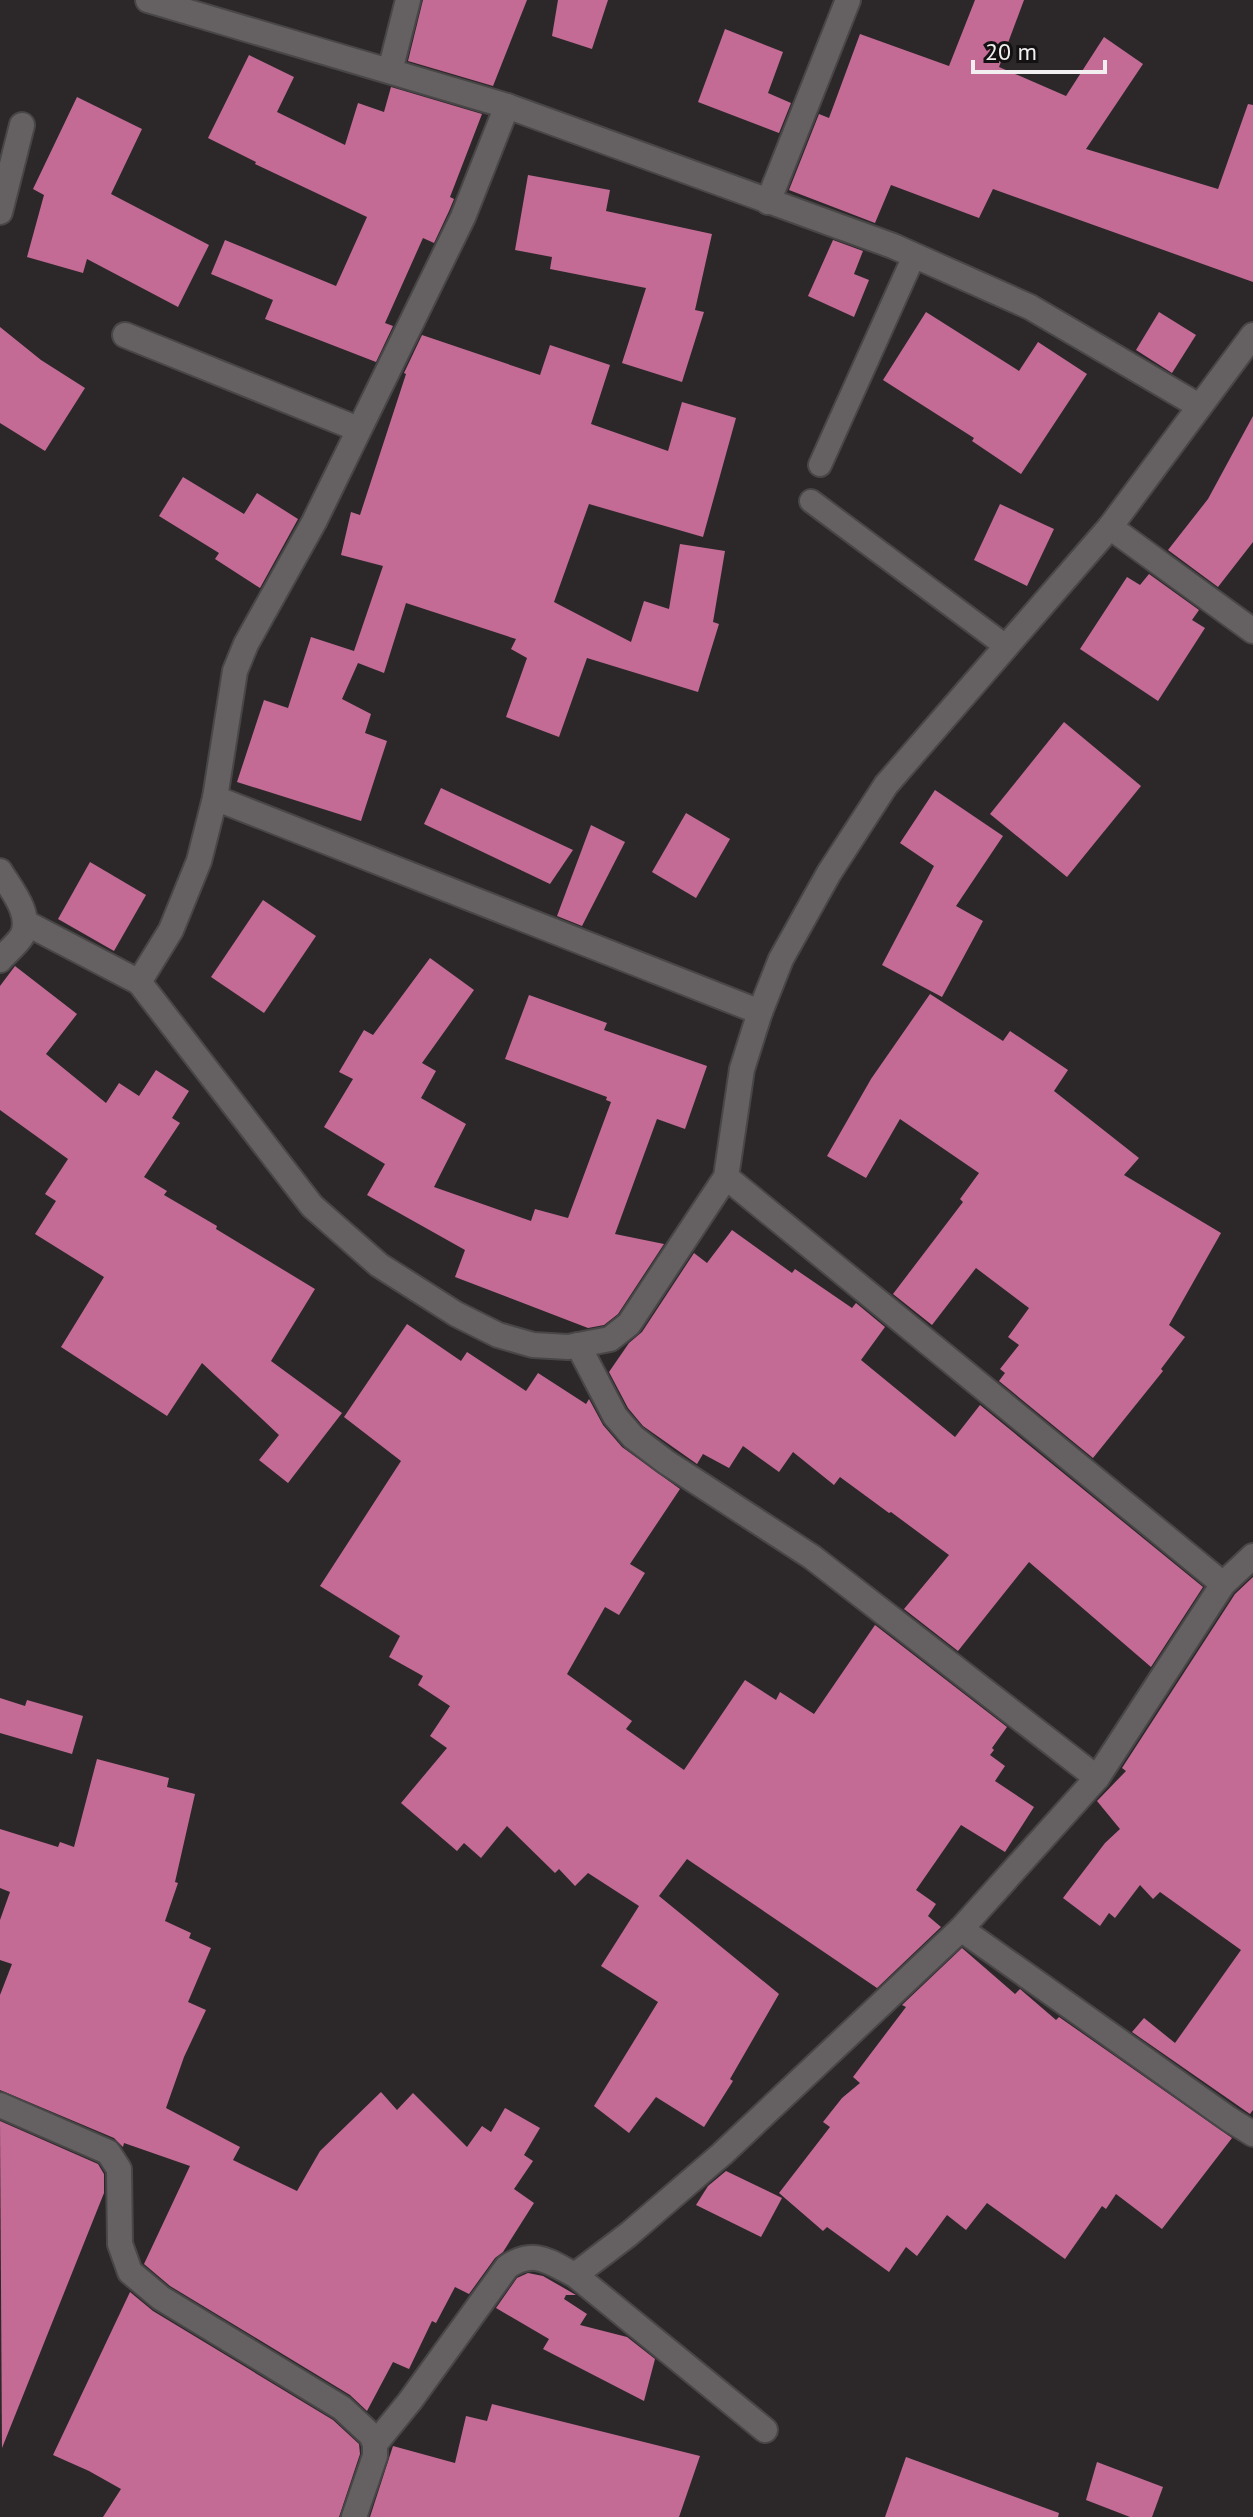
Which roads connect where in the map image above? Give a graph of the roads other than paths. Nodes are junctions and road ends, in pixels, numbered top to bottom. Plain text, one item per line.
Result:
1 (148, 0) edge
2 (408, 0) edge
3 (848, 0) edge
4 (390, 71) junction
5 (507, 106) junction
6 (22, 125) dead end
7 (768, 202) junction
8 (0, 212) edge
9 (914, 256) junction
10 (125, 335) dead end
11 (1253, 335) edge
12 (1199, 406) junction
13 (358, 429) junction
14 (820, 465) dead end
15 (811, 501) dead end
16 (1110, 527) junction
17 (1253, 631) edge
18 (1007, 647) junction
19 (215, 798) junction
20 (0, 871) edge
21 (26, 923) junction
22 (0, 960) edge
23 (139, 982) junction
24 (760, 1012) junction
25 (726, 1177) junction
26 (578, 1345) junction
27 (1253, 1556) edge
28 (1223, 1584) junction
29 (1097, 1778) junction
30 (961, 1929) junction
31 (0, 2105) edge
32 (1253, 2134) edge
33 (575, 2275) junction
34 (765, 2430) dead end
35 (375, 2444) junction
36 (354, 2517) edge

1 - 4 street
2 - 4 street
3 - 7 street
4 - 5 street
5 - 7 street
5 - 13 street
6 - 8 street
7 - 9 street
9 - 12 street
9 - 14 lane
10 - 13 street
11 - 12 street
12 - 16 street
13 - 19 street
15 - 18 lane
16 - 17 street
16 - 18 street
18 - 24 street
19 - 23 street
19 - 24 street
20 - 21 street
21 - 22 street
21 - 23 street
23 - 26 street
24 - 25 street
25 - 26 street
25 - 28 street
26 - 29 street
27 - 28 street
28 - 29 street
29 - 30 street
30 - 32 street
30 - 33 street
31 - 35 street
33 - 34 street
33 - 35 street
35 - 36 street

